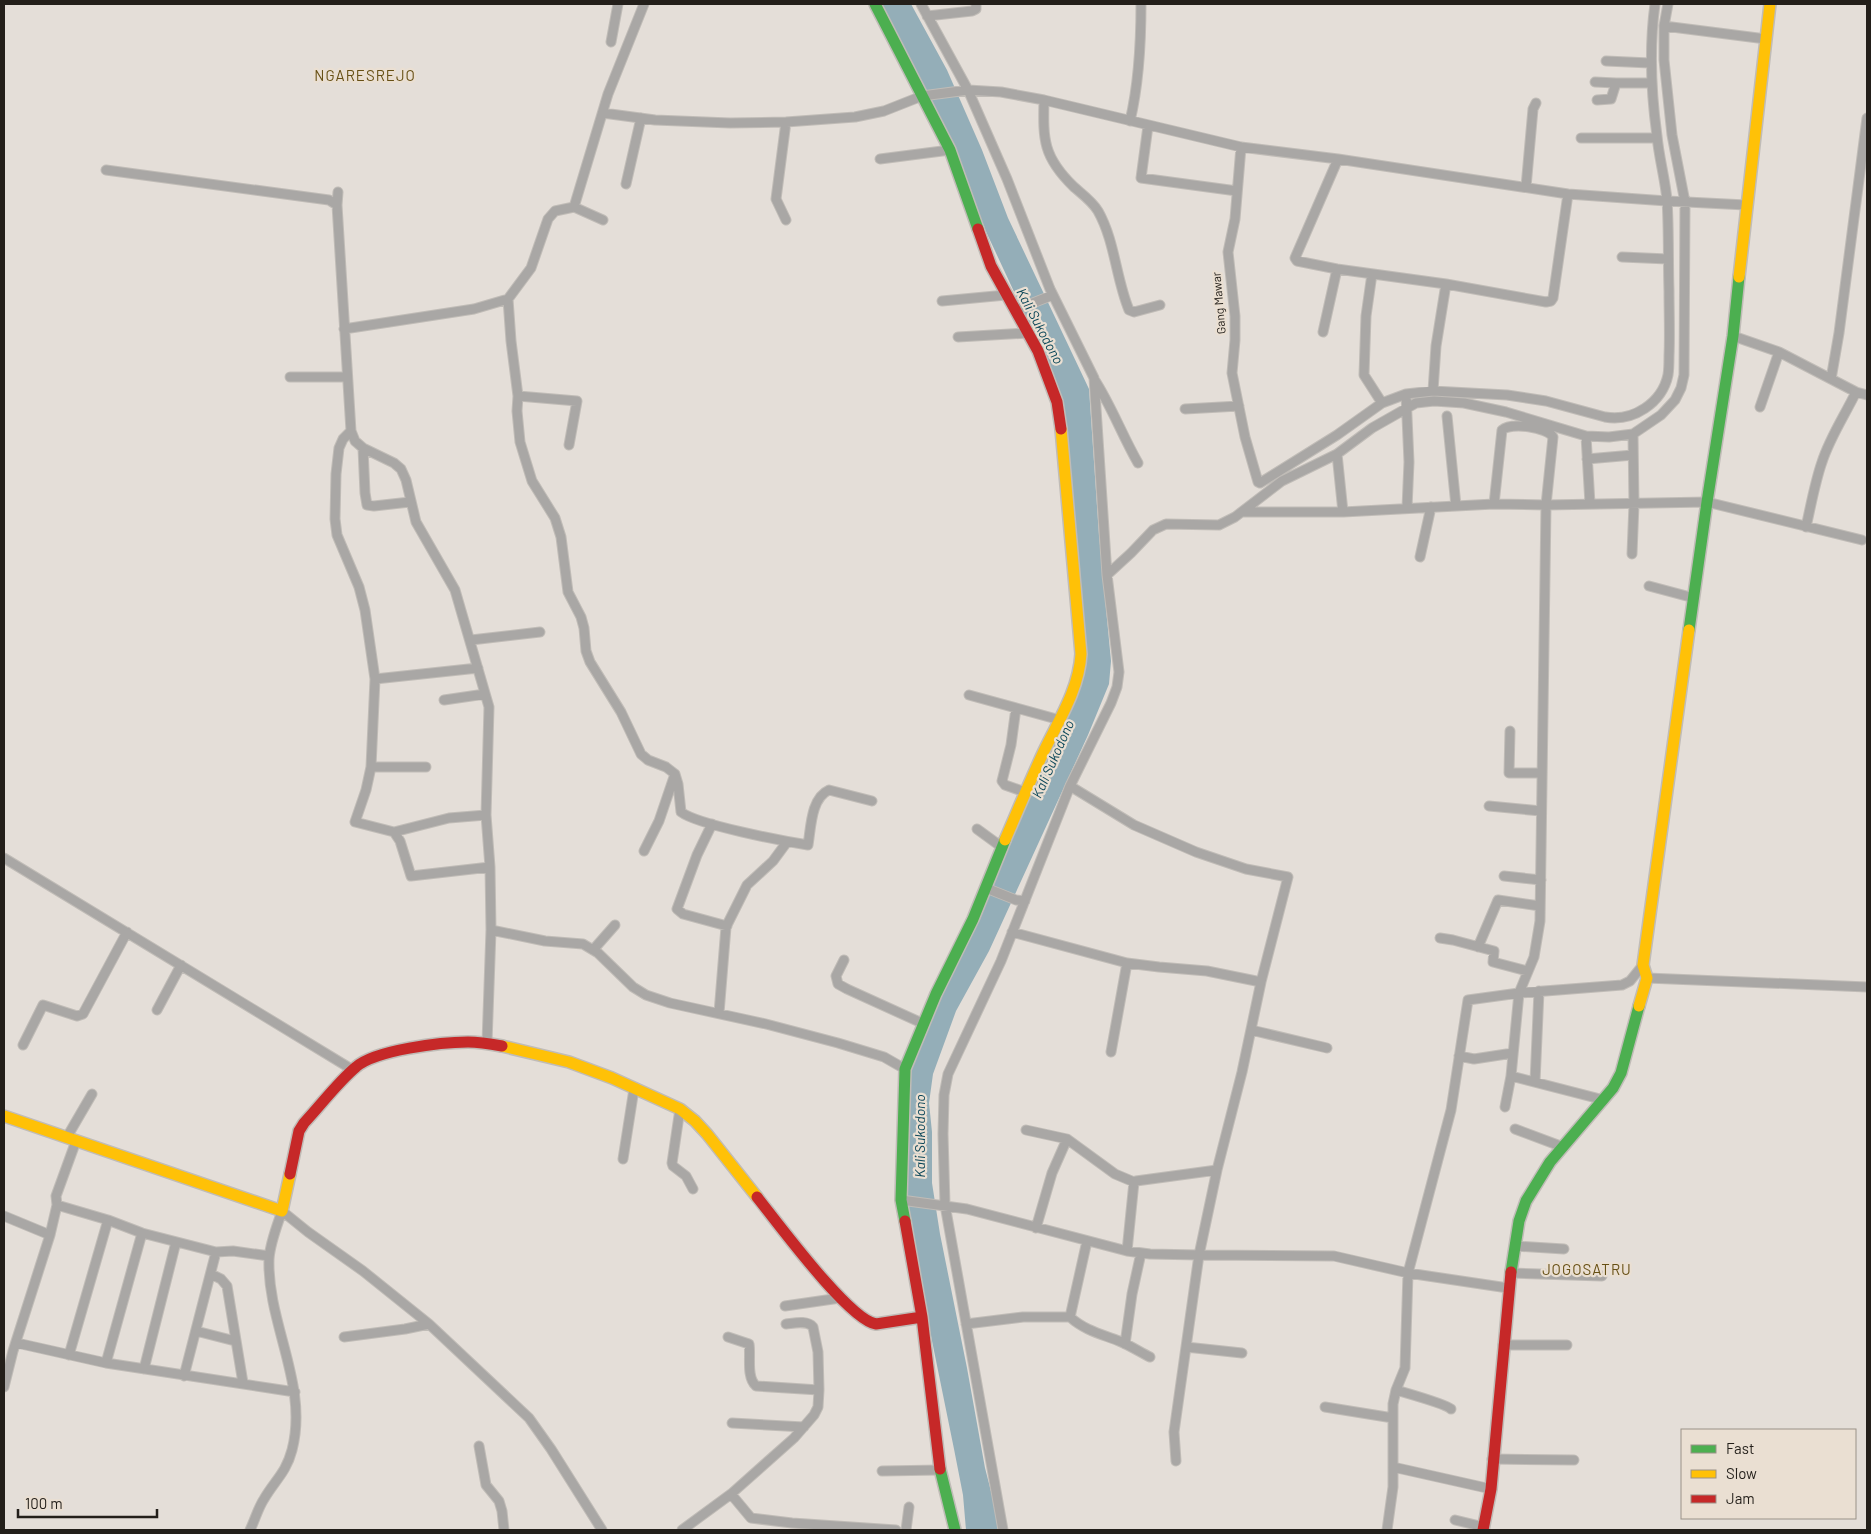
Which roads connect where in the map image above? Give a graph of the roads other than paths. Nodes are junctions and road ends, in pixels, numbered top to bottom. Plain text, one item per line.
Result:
1 (618, 4) edge
2 (644, 4) edge
3 (875, 4) edge
4 (921, 4) edge
5 (976, 4) edge
6 (1141, 4) edge
7 (1668, 4) edge
8 (1770, 4) edge
9 (1659, 12) edge
10 (927, 16) junction
11 (1664, 26) junction
12 (1766, 39) junction
13 (611, 42) dead end
14 (1606, 61) dead end
15 (1650, 63) junction
16 (1594, 82) dead end
17 (1616, 83) junction
18 (1652, 83) junction
19 (966, 90) junction
20 (923, 96) junction
21 (1044, 100) junction
22 (1597, 100) dead end
23 (1536, 103) dead end
24 (603, 113) junction
25 (641, 118) junction
26 (1867, 118) edge
27 (1130, 121) junction
28 (786, 122) junction
29 (1148, 126) junction
30 (1581, 138) dead end
31 (1657, 138) junction
32 (1241, 148) junction
33 (950, 150) junction
34 (880, 159) dead end
35 (1338, 159) junction
36 (106, 170) dead end
37 (626, 184) dead end
38 (1526, 187) junction
39 (1237, 191) junction
40 (1568, 194) junction
41 (1676, 202) junction
42 (1746, 205) junction
43 (574, 207) junction
44 (603, 220) dead end
45 (786, 220) dead end
46 (1676, 231) junction
47 (1622, 257) dead end
48 (1668, 259) junction
49 (1337, 270) junction
50 (1372, 274) junction
51 (1446, 284) junction
52 (1006, 295) junction
53 (1051, 296) junction
54 (508, 298) junction
55 (942, 300) dead end
56 (1160, 306) dead end
57 (1017, 309) junction
58 (1677, 328) junction
59 (344, 329) junction
60 (1324, 332) dead end
61 (1028, 333) junction
62 (958, 336) dead end
63 (1733, 336) junction
64 (1779, 352) junction
65 (1677, 355) junction
66 (290, 377) dead end
67 (347, 378) junction
68 (1094, 378) junction
69 (1831, 379) junction
70 (1433, 391) junction
71 (1856, 392) junction
72 (1867, 395) edge
73 (518, 396) junction
74 (1406, 401) junction
75 (1382, 404) junction
76 (1239, 406) junction
77 (1760, 407) dead end
78 (1185, 409) dead end
79 (1448, 416) dead end
80 (351, 431) junction
81 (1633, 434) junction
82 (1586, 436) junction
83 (569, 445) dead end
84 (363, 448) junction
85 (1337, 454) junction
86 (1633, 455) junction
87 (1587, 459) junction
88 (1138, 463) dead end
89 (410, 502) junction
90 (1707, 502) junction
91 (1494, 504) junction
92 (1590, 504) junction
93 (1634, 504) junction
94 (1546, 505) junction
95 (1456, 506) junction
96 (1431, 507) junction
97 (1407, 508) junction
98 (1242, 512) junction
99 (1343, 512) junction
100 (1806, 526) junction
101 (1862, 540) dead end
102 (1632, 554) dead end
103 (1420, 557) dead end
104 (1106, 568) junction
105 (1650, 586) dead end
106 (1694, 598) junction
107 (540, 632) dead end
108 (470, 640) junction
109 (478, 668) junction
110 (374, 679) junction
111 (485, 694) junction
112 (968, 695) dead end
113 (444, 700) dead end
114 (1016, 708) junction
115 (1060, 720) junction
116 (1510, 730) dead end
117 (426, 766) dead end
118 (370, 767) junction
119 (1542, 773) junction
120 (675, 774) junction
121 (1070, 786) junction
122 (1025, 792) junction
123 (872, 801) dead end
124 (1489, 806) dead end
125 (1541, 811) junction
126 (486, 815) junction
127 (712, 824) junction
128 (977, 828) dead end
129 (394, 832) junction
130 (788, 842) junction
131 (1003, 848) junction
132 (644, 851) dead end
133 (4, 858) edge
134 (490, 867) junction
135 (1504, 876) dead end
136 (1541, 880) junction
137 (987, 889) junction
138 (1021, 901) junction
139 (1540, 906) junction
140 (615, 924) dead end
141 (727, 926) junction
142 (491, 930) junction
143 (126, 932) junction
144 (1012, 932) junction
145 (1440, 938) dead end
146 (1478, 947) junction
147 (593, 950) junction
148 (844, 960) dead end
149 (1127, 962) junction
150 (181, 965) junction
151 (1527, 971) junction
152 (1645, 972) junction
153 (1261, 982) junction
154 (1867, 986) edge
155 (1539, 991) junction
156 (1518, 993) junction
157 (157, 1010) dead end
158 (720, 1013) junction
159 (924, 1024) junction
160 (1251, 1030) junction
161 (488, 1038) junction
162 (23, 1045) dead end
163 (1327, 1048) dead end
164 (1111, 1052) dead end
165 (1513, 1053) junction
166 (1459, 1056) junction
167 (905, 1069) junction
168 (353, 1070) junction
169 (1511, 1076) junction
170 (1535, 1082) junction
171 (634, 1088) junction
172 (92, 1094) dead end
173 (1604, 1100) junction
174 (1505, 1107) dead end
175 (680, 1109) junction
176 (4, 1116) edge
177 (1515, 1129) dead end
178 (1026, 1130) dead end
179 (71, 1139) junction
180 (1067, 1139) junction
181 (1563, 1147) junction
182 (623, 1159) dead end
183 (1217, 1170) junction
184 (1134, 1182) junction
185 (692, 1189) dead end
186 (903, 1200) junction
187 (57, 1205) junction
188 (942, 1205) junction
189 (282, 1211) junction
190 (4, 1216) edge
191 (108, 1220) junction
192 (1036, 1228) junction
193 (142, 1233) junction
194 (50, 1236) junction
195 (1087, 1241) junction
196 (176, 1242) junction
197 (1515, 1246) junction
198 (1564, 1249) dead end
199 (1127, 1251) junction
200 (216, 1252) junction
201 (1142, 1253) junction
202 (269, 1256) junction
203 (1199, 1256) junction
204 (1408, 1273) junction
205 (1510, 1273) junction
206 (211, 1274) junction
207 (1602, 1276) dead end
208 (1508, 1288) junction
209 (840, 1298) junction
210 (785, 1306) dead end
211 (1070, 1317) junction
212 (922, 1318) junction
213 (429, 1324) junction
214 (786, 1324) dead end
215 (966, 1324) junction
216 (196, 1331) junction
217 (344, 1337) dead end
218 (728, 1337) dead end
219 (235, 1340) junction
220 (17, 1343) junction
221 (1125, 1344) junction
222 (1503, 1345) junction
223 (1567, 1345) dead end
224 (1186, 1346) junction
225 (1242, 1353) dead end
226 (69, 1355) junction
227 (1150, 1357) dead end
228 (106, 1363) junction
229 (144, 1369) junction
230 (184, 1376) junction
231 (243, 1384) junction
232 (4, 1387) edge
233 (819, 1390) junction
234 (1396, 1390) junction
235 (295, 1392) junction
236 (1325, 1408) dead end
237 (1450, 1409) dead end
238 (1393, 1418) junction
239 (732, 1423) dead end
240 (804, 1427) junction
241 (479, 1446) dead end
242 (1492, 1459) junction
243 (1574, 1460) dead end
244 (1176, 1461) dead end
245 (1393, 1467) junction
246 (940, 1470) junction
247 (882, 1471) dead end
248 (1491, 1489) junction
249 (731, 1494) junction
250 (908, 1507) dead end
251 (1455, 1520) dead end
252 (1484, 1529) edge
253 (250, 1530) edge
254 (504, 1530) edge
255 (602, 1530) edge
256 (684, 1530) edge
257 (896, 1530) edge
258 (906, 1530) edge
259 (955, 1530) edge
260 (1003, 1530) edge
261 (1387, 1530) edge

1 - 13 street
2 - 24 street
3 - 20 street
4 - 10 street
5 - 10 street
6 - 27 street
7 - 9 street
8 - 12 street
9 - 11 street
9 - 15 street
10 - 19 street
11 - 12 street
11 - 41 street
12 - 42 street
14 - 15 street
15 - 18 street
16 - 17 street
17 - 18 street
17 - 22 street
18 - 31 street
19 - 20 street
19 - 21 street
19 - 53 street
20 - 28 street
20 - 33 street
21 - 27 street
21 - 56 street
23 - 38 street
24 - 25 street
24 - 43 street
25 - 28 street
25 - 37 street
26 - 69 street
27 - 29 street
28 - 45 street
29 - 32 street
29 - 39 street
30 - 31 street
31 - 41 street
32 - 35 street
32 - 39 street, Gang Mawar
33 - 34 street
33 - 52 street
35 - 38 street
35 - 49 street
36 - 59 street
38 - 40 street
39 - 76 street, Gang Mawar
40 - 41 street
40 - 51 street
41 - 42 street
41 - 46 street
41 - 46 street
42 - 63 street
43 - 44 street
43 - 54 street
46 - 48 street
46 - 58 street
47 - 48 street
48 - 58 street
49 - 50 street
49 - 60 street
50 - 51 street
50 - 75 street
51 - 70 street
52 - 55 street
52 - 57 street
53 - 57 street
53 - 68 street
54 - 59 street
54 - 73 street
57 - 61 street
58 - 65 street
58 - 65 street
59 - 67 street
61 - 62 street
61 - 115 street
63 - 64 street
63 - 90 street
64 - 69 street
64 - 77 street
65 - 70 street
65 - 81 street
66 - 67 street
67 - 80 street
68 - 88 street
68 - 104 street
69 - 71 street
70 - 74 street
71 - 72 street
71 - 100 street
73 - 83 street
73 - 120 street
74 - 75 street
74 - 82 street
74 - 85 street
74 - 97 street
75 - 76 street, Gang Mawar
76 - 78 street
79 - 95 street
80 - 84 street
80 - 110 street
81 - 82 street
81 - 86 street
82 - 87 street
84 - 89 street
84 - 89 street
85 - 98 street
85 - 99 street
86 - 87 street
86 - 93 street
87 - 92 street
89 - 108 street
90 - 93 street
90 - 100 street
90 - 106 street
91 - 94 street
91 - 94 street
91 - 95 street
92 - 93 street
92 - 94 street
93 - 102 street
94 - 119 street
95 - 96 street
96 - 97 street
96 - 103 street
97 - 99 street
98 - 99 street
98 - 104 street
100 - 101 street
104 - 121 street
105 - 106 street
106 - 152 street
107 - 108 street
108 - 109 street
109 - 110 street
109 - 111 street
110 - 118 street
111 - 113 street
111 - 126 street
112 - 114 street
114 - 115 street
114 - 122 street
115 - 122 street
116 - 119 street
117 - 118 street
118 - 129 street
119 - 125 street
120 - 127 street
120 - 132 street
121 - 138 street
121 - 153 street
122 - 131 street
123 - 130 street
124 - 125 street
125 - 136 street
126 - 129 street
126 - 134 street
127 - 130 street
127 - 141 street
128 - 131 street
129 - 134 street
130 - 141 street
131 - 137 street
133 - 143 street
134 - 142 street
135 - 136 street
136 - 139 street
137 - 138 street
137 - 159 street
138 - 144 street
139 - 146 street
139 - 151 street
140 - 147 street
141 - 158 street
142 - 147 street
142 - 161 street
143 - 150 street
143 - 162 street
144 - 149 street
144 - 188 street
145 - 146 street
146 - 151 street
147 - 158 street
148 - 159 street
149 - 153 street
149 - 164 street
150 - 157 street
150 - 168 street
151 - 156 street
152 - 154 street
152 - 155 street
152 - 173 street
153 - 160 street
155 - 156 street
155 - 170 street
156 - 165 street
156 - 166 street
158 - 167 street
159 - 167 street
160 - 163 street
160 - 183 street
161 - 168 street
161 - 171 street
165 - 166 street
165 - 169 street
166 - 204 street
167 - 186 street
168 - 189 street
169 - 170 street
169 - 174 street
170 - 173 street
171 - 175 street
171 - 182 street
172 - 179 street
173 - 181 street
175 - 185 street
175 - 209 street
176 - 179 street
177 - 181 street
178 - 180 street
179 - 187 street
179 - 189 street
180 - 184 street
180 - 192 street
181 - 197 street
183 - 184 street
183 - 203 street
184 - 199 street
186 - 188 street
186 - 212 street
187 - 191 street
187 - 194 street
188 - 192 street
188 - 215 street
189 - 202 street
189 - 213 street
190 - 194 street
191 - 193 street
191 - 226 street
192 - 195 street
193 - 196 street
193 - 228 street
194 - 220 street
195 - 199 street
195 - 211 street
196 - 200 street
196 - 229 street
197 - 198 street
197 - 205 street
199 - 201 street
200 - 202 street
200 - 206 street
201 - 203 street
201 - 221 street
202 - 235 street
203 - 204 street
203 - 224 street
204 - 208 street
204 - 234 street
205 - 207 street
205 - 208 street
206 - 216 street
206 - 219 street
208 - 222 street
209 - 210 street
209 - 212 street
211 - 215 street
211 - 221 street
212 - 246 street
213 - 217 street
213 - 255 street
214 - 233 street
215 - 260 street
216 - 219 street
216 - 230 street
218 - 233 street
219 - 231 street
220 - 226 street
220 - 232 street
221 - 227 street
222 - 223 street
222 - 242 street
224 - 225 street
224 - 244 street
226 - 228 street
228 - 229 street
229 - 230 street
230 - 231 street
231 - 235 street
233 - 240 street
234 - 237 street
234 - 238 street
235 - 253 street
236 - 238 street
238 - 245 street
239 - 240 street
240 - 249 street
241 - 254 street
242 - 243 street
242 - 248 street
245 - 248 street
245 - 261 street
246 - 247 street
246 - 259 street
248 - 252 street
249 - 256 street
249 - 257 street
250 - 258 street
251 - 252 street

